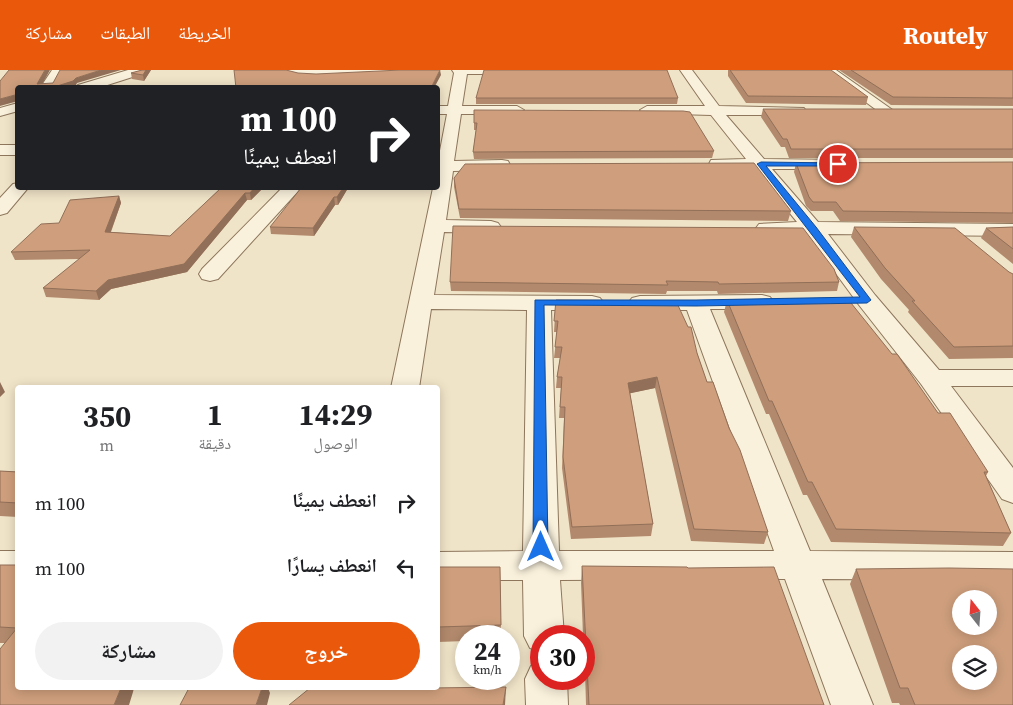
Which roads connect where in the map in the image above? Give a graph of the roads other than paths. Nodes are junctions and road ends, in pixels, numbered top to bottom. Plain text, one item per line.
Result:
1 (58, 70) edge
2 (141, 70) edge
3 (284, 70) edge
4 (346, 70) edge
5 (401, 70) edge
6 (460, 70) edge
7 (566, 70) edge
8 (677, 70) edge
9 (688, 70) edge
10 (828, 70) edge
11 (363, 71) junction
12 (48, 85) edge
13 (92, 85) edge
14 (15, 107) edge
15 (446, 110) edge
16 (532, 110) edge
17 (628, 110) edge
18 (715, 111) junction
19 (811, 111) edge
20 (859, 111) edge
21 (0, 112) edge
22 (0, 150) edge
23 (15, 150) edge
24 (701, 164) edge
25 (761, 164) junction
26 (848, 164) edge
27 (523, 165) edge
28 (444, 166) junction
29 (440, 183) edge
30 (17, 190) edge
31 (290, 190) edge
32 (439, 190) edge
33 (0, 209) edge
34 (435, 226) junction
35 (514, 227) edge
36 (743, 228) edge
37 (813, 229) junction
38 (957, 230) junction
39 (1013, 230) edge
40 (978, 248) edge
41 (210, 274) dead end
42 (838, 300) edge
43 (867, 300) junction
44 (421, 302) junction
45 (539, 302) junction
46 (781, 302) edge
47 (696, 303) junction
48 (931, 378) junction
49 (1013, 378) edge
50 (405, 385) edge
51 (1013, 491) edge
52 (0, 565) edge
53 (15, 565) edge
54 (796, 565) junction
55 (440, 566) edge
56 (1013, 566) edge
57 (541, 567) junction
58 (544, 625) edge
59 (546, 690) edge
60 (547, 705) edge
61 (852, 705) edge

1 - 12 street
2 - 13 street
3 - 11 street
4 - 11 street
5 - 11 street
6 - 7 street
6 - 15 street
8 - 9 street
9 - 18 street
10 - 20 street
14 - 21 street
15 - 16 street
15 - 28 street
17 - 18 street
18 - 19 street
18 - 25 street
22 - 23 street
24 - 25 street
25 - 26 street
25 - 37 street
27 - 28 street
28 - 29 street
30 - 33 street
31 - 41 street
32 - 34 street
34 - 35 street
34 - 44 street
36 - 37 street
37 - 38 street
37 - 43 street
38 - 39 street
38 - 40 street
42 - 43 street
43 - 48 street
44 - 45 street
44 - 50 street
45 - 47 street
45 - 57 street
46 - 47 street
47 - 54 street
48 - 49 street
48 - 51 street
52 - 53 street
54 - 56 street
54 - 57 street
54 - 61 street
55 - 57 street
57 - 58 street
59 - 60 street

